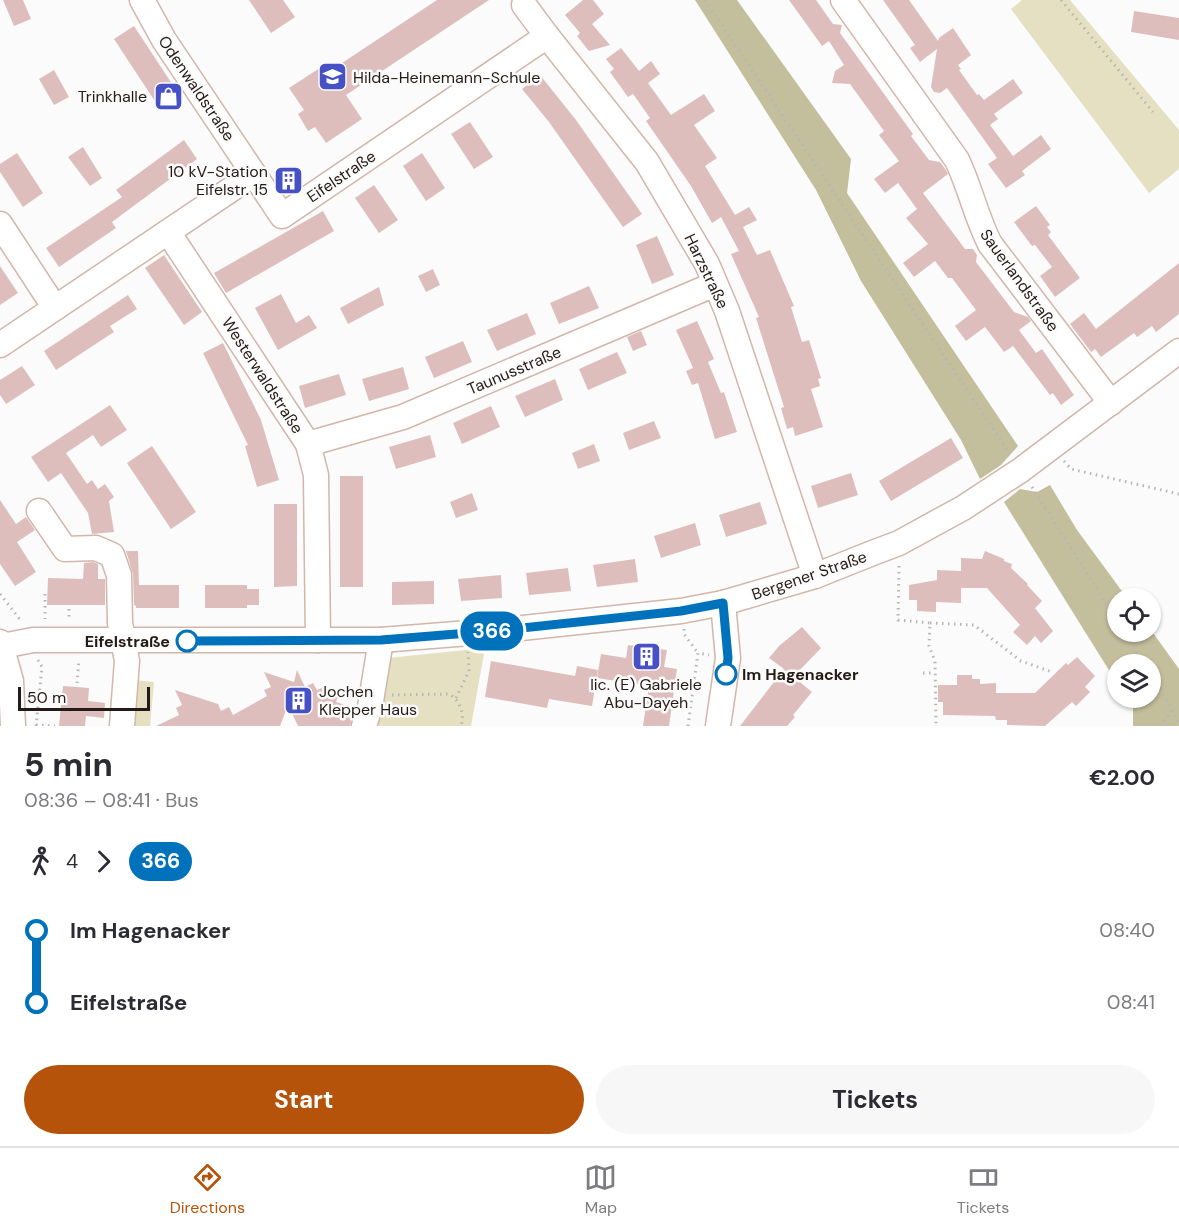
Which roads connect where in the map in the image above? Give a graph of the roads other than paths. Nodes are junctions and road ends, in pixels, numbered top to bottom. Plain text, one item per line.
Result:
1 (142, 0) edge
2 (843, 0) edge
3 (524, 5) dead end
4 (547, 36) junction
5 (254, 174) junction
6 (0, 224) edge
7 (168, 232) junction
8 (715, 284) junction
9 (55, 308) junction
10 (0, 345) edge
11 (1179, 351) edge
12 (1111, 403) junction
13 (308, 444) junction
14 (39, 511) dead end
15 (815, 576) junction
16 (723, 603) junction
17 (123, 640) junction
18 (318, 640) junction
19 (381, 640) junction
20 (1, 644) edge
21 (28, 726) edge
22 (122, 726) edge
23 (364, 726) edge
24 (718, 726) edge

1 - 5 street, Odenwaldstraße
2 - 12 street, Sauerlandstraße
3 - 4 street, Harzstraße
4 - 5 street, Eifelstraße
4 - 8 street, Harzstraße
5 - 7 street
6 - 9 street
7 - 9 street
7 - 13 street, Westerwaldstraße
8 - 13 street, Taunusstraße
8 - 15 street, Harzstraße
9 - 10 street
11 - 12 street, Bergener Straße
12 - 15 street, Bergener Straße
13 - 18 street, Westerwaldstraße
14 - 17 street
15 - 16 street, Bergener Straße
16 - 19 street, Bergener Straße
16 - 24 street
17 - 18 street, Bergener Straße
17 - 20 street, Bergener Straße
17 - 22 street
18 - 19 street, Bergener Straße
19 - 23 street
20 - 21 street

